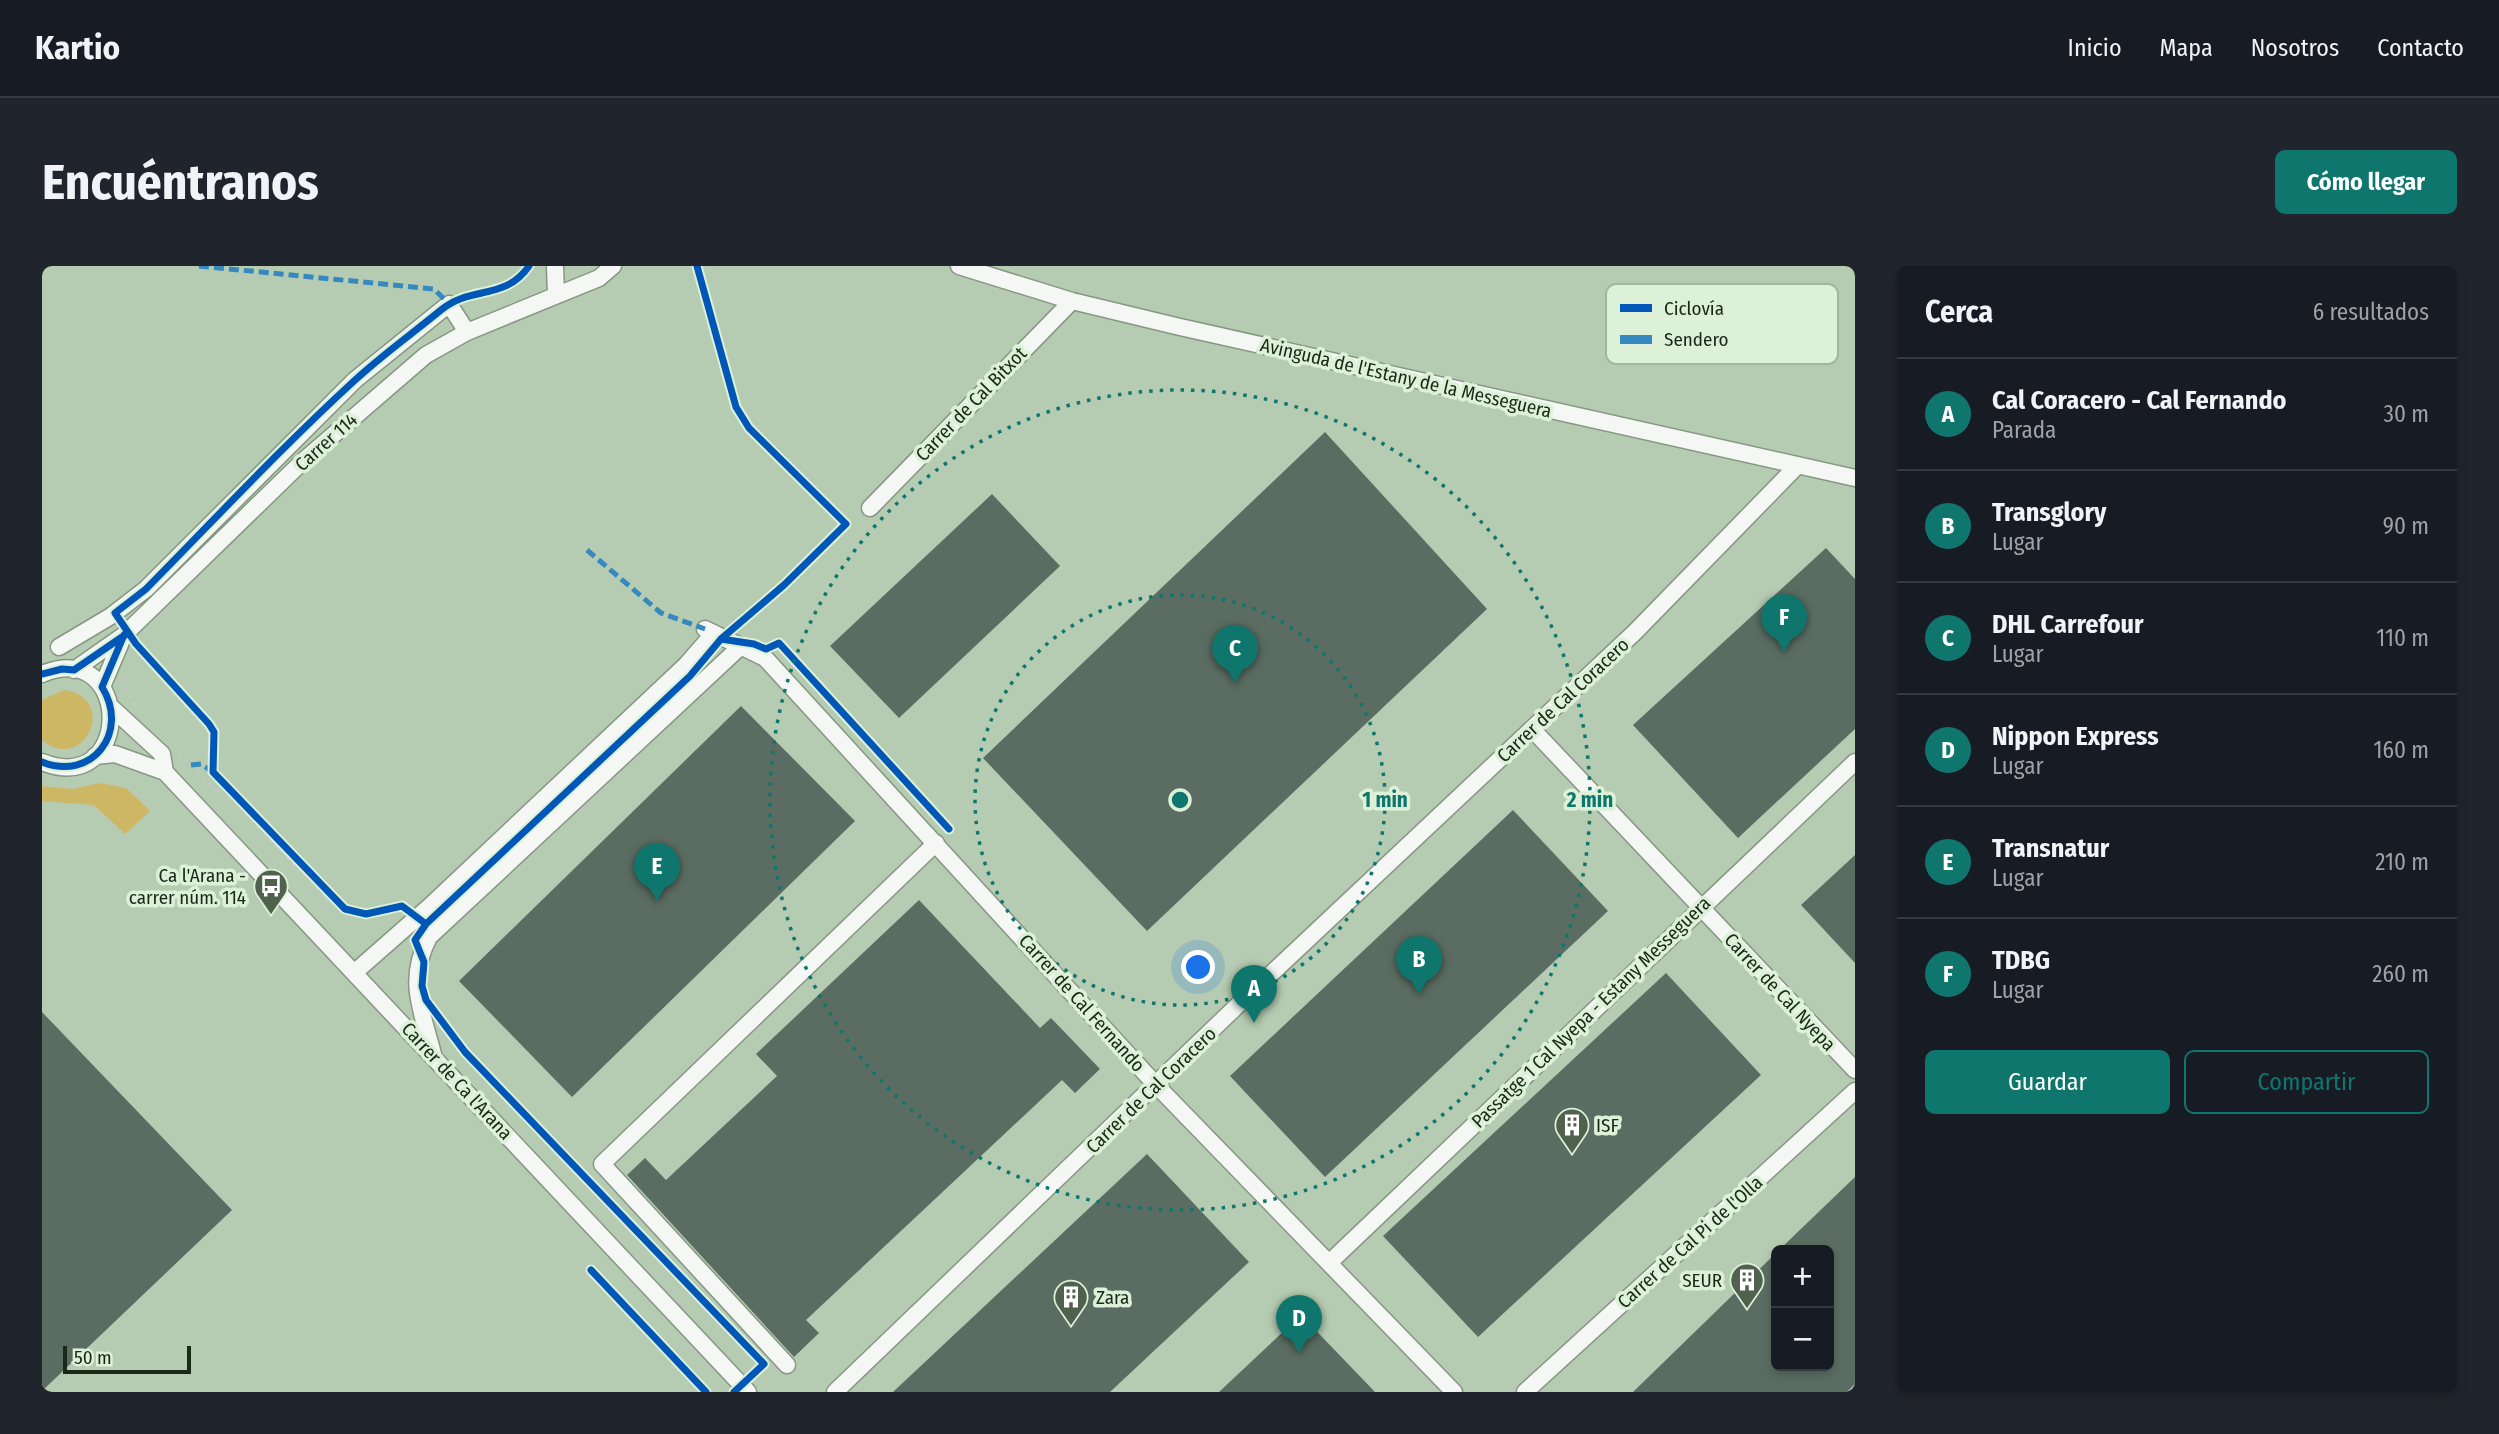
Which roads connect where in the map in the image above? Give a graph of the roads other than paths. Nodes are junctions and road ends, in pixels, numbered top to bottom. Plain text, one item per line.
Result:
1 (555, 266) edge
2 (613, 266) edge
3 (959, 266) edge
4 (556, 294) junction
5 (1072, 301) junction
6 (467, 332) junction
7 (1798, 465) junction
8 (1855, 478) edge
9 (870, 508) dead end
10 (124, 635) junction
11 (59, 647) dead end
12 (740, 647) junction
13 (74, 670) junction
14 (42, 674) edge
15 (102, 687) junction
16 (112, 708) junction
17 (1532, 730) junction
18 (95, 756) junction
19 (42, 762) edge
20 (1855, 762) edge
21 (164, 772) junction
22 (936, 843) junction
23 (1700, 907) junction
24 (360, 977) junction
25 (433, 1055) junction
26 (1855, 1070) edge
27 (1157, 1086) junction
28 (1855, 1091) edge
29 (1329, 1263) junction
30 (787, 1365) dead end
31 (748, 1392) edge
32 (835, 1392) edge
33 (1454, 1392) edge
34 (1525, 1392) edge

1 - 4 street
2 - 4 street, Carrer 114
3 - 5 street, Avinguda de l'Estany de la Messeguera
4 - 6 street, Carrer 114
5 - 7 street, Avinguda de l'Estany de la Messeguera
5 - 9 street, Carrer de Cal Bitxot
6 - 10 street, Carrer 114
6 - 11 street
7 - 8 street, Avinguda de l'Estany de la Messeguera
7 - 17 street, Carrer de Cal Coracero
10 - 13 street, Carrer 114
10 - 15 street
12 - 22 street, Carrer de Cal Fernando
12 - 24 street, Carrer de Cal Fernando
12 - 25 street
13 - 14 street
13 - 15 street
15 - 16 street
16 - 18 street
16 - 21 street, Carrer de Ca l'Arana
17 - 23 street, Carrer de Cal Nyepa
17 - 27 street, Carrer de Cal Coracero
18 - 19 street
18 - 21 street, Carrer de Ca l'Arana
20 - 23 street, Passatge 1 Cal Nyepa - Estany Messeguera
21 - 24 street, Carrer de Ca l'Arana
22 - 27 street, Carrer de Cal Fernando
22 - 30 street
23 - 26 street, Carrer de Cal Nyepa
23 - 29 street, Passatge 1 Cal Nyepa - Estany Messeguera
24 - 25 street, Carrer de Ca l'Arana
25 - 31 street, Carrer de Ca l'Arana
27 - 29 street, Carrer de Cal Fernando
27 - 32 street, Carrer de Cal Coracero
28 - 34 street, Carrer de Cal Pi de l'Olla
29 - 33 street, Carrer de Cal Fernando

